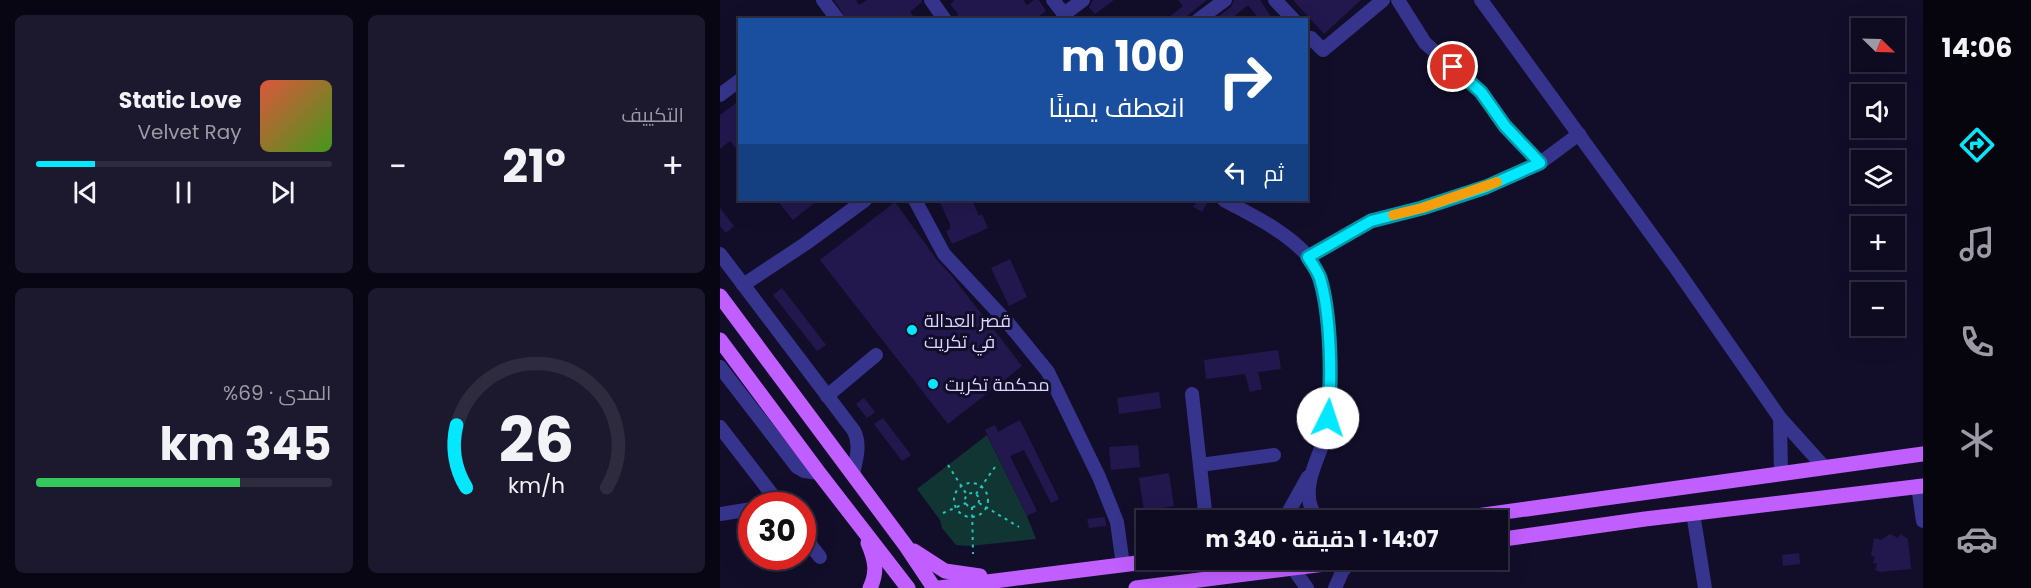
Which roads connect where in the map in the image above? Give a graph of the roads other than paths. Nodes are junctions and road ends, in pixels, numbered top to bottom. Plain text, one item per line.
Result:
1 (823, 0) edge
2 (931, 0) edge
3 (1053, 0) edge
4 (1083, 0) edge
5 (1225, 0) edge
6 (1275, 0) edge
7 (1383, 0) edge
8 (1398, 0) edge
9 (1481, 0) edge
10 (937, 17) edge
11 (1063, 17) edge
12 (836, 18) edge
13 (1201, 18) edge
14 (1292, 18) edge
15 (1308, 38) edge
16 (738, 82) edge
17 (720, 95) edge
18 (1579, 134) junction
19 (1540, 163) junction
20 (864, 201) edge
21 (916, 201) edge
22 (1226, 201) edge
23 (720, 254) edge
24 (1308, 257) junction
25 (743, 285) junction
26 (720, 296) edge
27 (720, 340) edge
28 (876, 355) dead end
29 (720, 367) edge
30 (1192, 394) dead end
31 (828, 396) junction
32 (1780, 418) junction
33 (723, 434) edge
34 (1923, 454) edge
35 (1274, 455) dead end
36 (1200, 465) junction
37 (1825, 468) junction
38 (819, 473) junction
39 (1311, 473) junction
40 (853, 474) junction
41 (1781, 474) junction
42 (1921, 486) edge
43 (770, 492) edge
44 (1641, 492) junction
45 (1205, 510) edge
46 (1290, 510) edge
47 (1312, 510) edge
48 (738, 511) edge
49 (1508, 511) edge
50 (1693, 513) junction
51 (720, 514) edge
52 (1645, 519) junction
53 (1923, 521) edge
54 (862, 530) junction
55 (1508, 538) edge
56 (906, 546) junction
57 (816, 552) edge
58 (820, 557) dead end
59 (1136, 563) edge
60 (1123, 565) junction
61 (1270, 570) edge
62 (1294, 570) edge
63 (1343, 570) edge
64 (1012, 579) junction
65 (870, 588) edge
66 (908, 588) edge
67 (936, 588) edge
68 (1136, 588) edge
69 (1307, 588) edge
70 (1335, 588) edge
71 (1705, 588) edge

1 - 12 street
2 - 10 street
3 - 11 street
4 - 11 street
5 - 13 street
6 - 14 street
7 - 15 street
8 - 19 street
9 - 18 street
16 - 17 street
18 - 19 street
18 - 32 street
19 - 24 street
20 - 25 street
21 - 60 street
22 - 24 street
23 - 25 street
24 - 39 street
25 - 31 street
26 - 40 main road
27 - 38 main road
28 - 31 street
29 - 38 street
30 - 36 street
31 - 40 street
32 - 37 street
32 - 41 street
33 - 43 street
34 - 37 main road
35 - 36 street
36 - 45 street
37 - 41 main road
38 - 54 main road
39 - 46 street
39 - 47 street
40 - 56 main road
41 - 44 main road
42 - 50 main road
42 - 53 street
44 - 49 main road
44 - 52 main road
48 - 51 street
50 - 52 main road
50 - 71 street
52 - 55 main road
54 - 65 main road
54 - 66 main road
56 - 64 main road
56 - 67 main road
57 - 58 street
59 - 60 main road
60 - 64 main road
61 - 68 main road
62 - 69 street
63 - 70 street
64 - 67 main road

